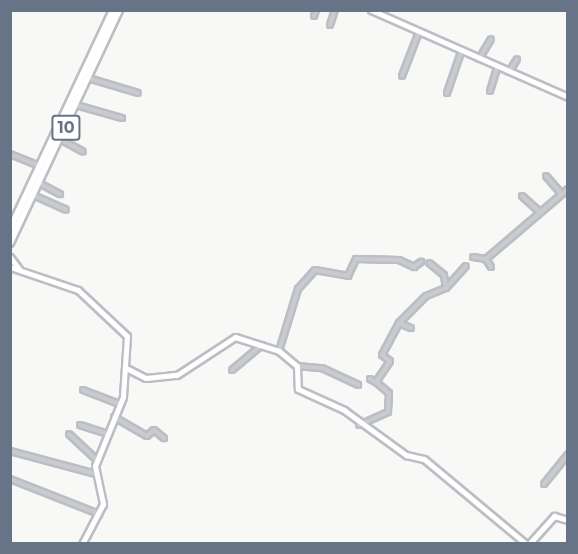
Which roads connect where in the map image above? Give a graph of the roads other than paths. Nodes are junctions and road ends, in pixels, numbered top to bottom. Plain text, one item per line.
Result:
1 (113, 10) edge
2 (119, 10) edge
3 (335, 10) edge
4 (370, 10) edge
5 (330, 25) dead end
6 (419, 32) junction
7 (491, 39) dead end
8 (461, 52) junction
9 (517, 59) dead end
10 (479, 60) junction
11 (498, 68) junction
12 (508, 73) junction
13 (402, 76) dead end
14 (88, 78) junction
15 (490, 91) dead end
16 (138, 93) dead end
17 (447, 93) dead end
18 (567, 97) edge
19 (77, 100) junction
20 (122, 118) dead end
21 (60, 139) junction
22 (83, 152) dead end
23 (10, 154) edge
24 (43, 168) junction
25 (546, 176) dead end
26 (39, 183) junction
27 (567, 189) edge
28 (561, 193) junction
29 (60, 194) dead end
30 (33, 195) junction
31 (522, 196) dead end
32 (66, 210) dead end
33 (540, 212) junction
34 (10, 230) edge
35 (10, 243) edge
36 (10, 257) edge
37 (473, 257) dead end
38 (486, 259) junction
39 (421, 262) dead end
40 (429, 263) dead end
41 (466, 266) dead end
42 (10, 267) edge
43 (491, 267) dead end
44 (19, 269) junction
45 (447, 288) junction
46 (399, 323) junction
47 (411, 328) dead end
48 (262, 344) junction
49 (279, 351) junction
50 (297, 366) junction
51 (126, 368) junction
52 (232, 370) dead end
53 (370, 379) dead end
54 (376, 382) junction
55 (358, 385) dead end
56 (83, 390) dead end
57 (120, 404) junction
58 (113, 417) junction
59 (359, 424) junction
60 (80, 425) dead end
61 (69, 434) dead end
62 (107, 434) junction
63 (164, 438) dead end
64 (10, 451) edge
65 (567, 454) edge
66 (98, 460) junction
67 (96, 474) junction
68 (10, 479) edge
69 (544, 484) dead end
70 (99, 515) junction
71 (567, 520) edge
72 (529, 542) edge
73 (82, 543) edge
74 (539, 543) edge

1 - 19 highway, 10
2 - 14 highway, 10
3 - 5 street
4 - 6 street
6 - 8 street
6 - 13 street
7 - 10 street
8 - 10 street
8 - 17 street
9 - 12 street
10 - 11 street
11 - 12 street
11 - 15 street
12 - 18 street
14 - 16 street
14 - 19 highway, 10
19 - 20 street
19 - 21 highway, 10
19 - 24 highway, 10
21 - 22 street
21 - 24 highway, 10
23 - 24 street
24 - 26 highway, 10
24 - 34 highway, 10
25 - 28 street
26 - 29 street
26 - 30 highway, 10
27 - 28 street
28 - 33 street
30 - 32 street
30 - 35 highway, 10
31 - 33 street
33 - 38 street
36 - 44 street
37 - 38 street
38 - 43 street
39 - 49 street
40 - 45 street
41 - 45 street
42 - 44 street
44 - 51 street
45 - 46 street
46 - 47 street
46 - 54 street
48 - 49 street
48 - 51 street
48 - 52 street
49 - 50 street
50 - 55 street
50 - 59 street
51 - 57 street
53 - 54 street
54 - 59 street
56 - 57 street
57 - 58 street
58 - 62 street
58 - 63 street
59 - 72 street
60 - 62 street
61 - 66 street
62 - 66 street
64 - 67 street
65 - 69 street
66 - 67 street
67 - 70 street
68 - 70 street
70 - 73 street
71 - 72 street
72 - 74 street

